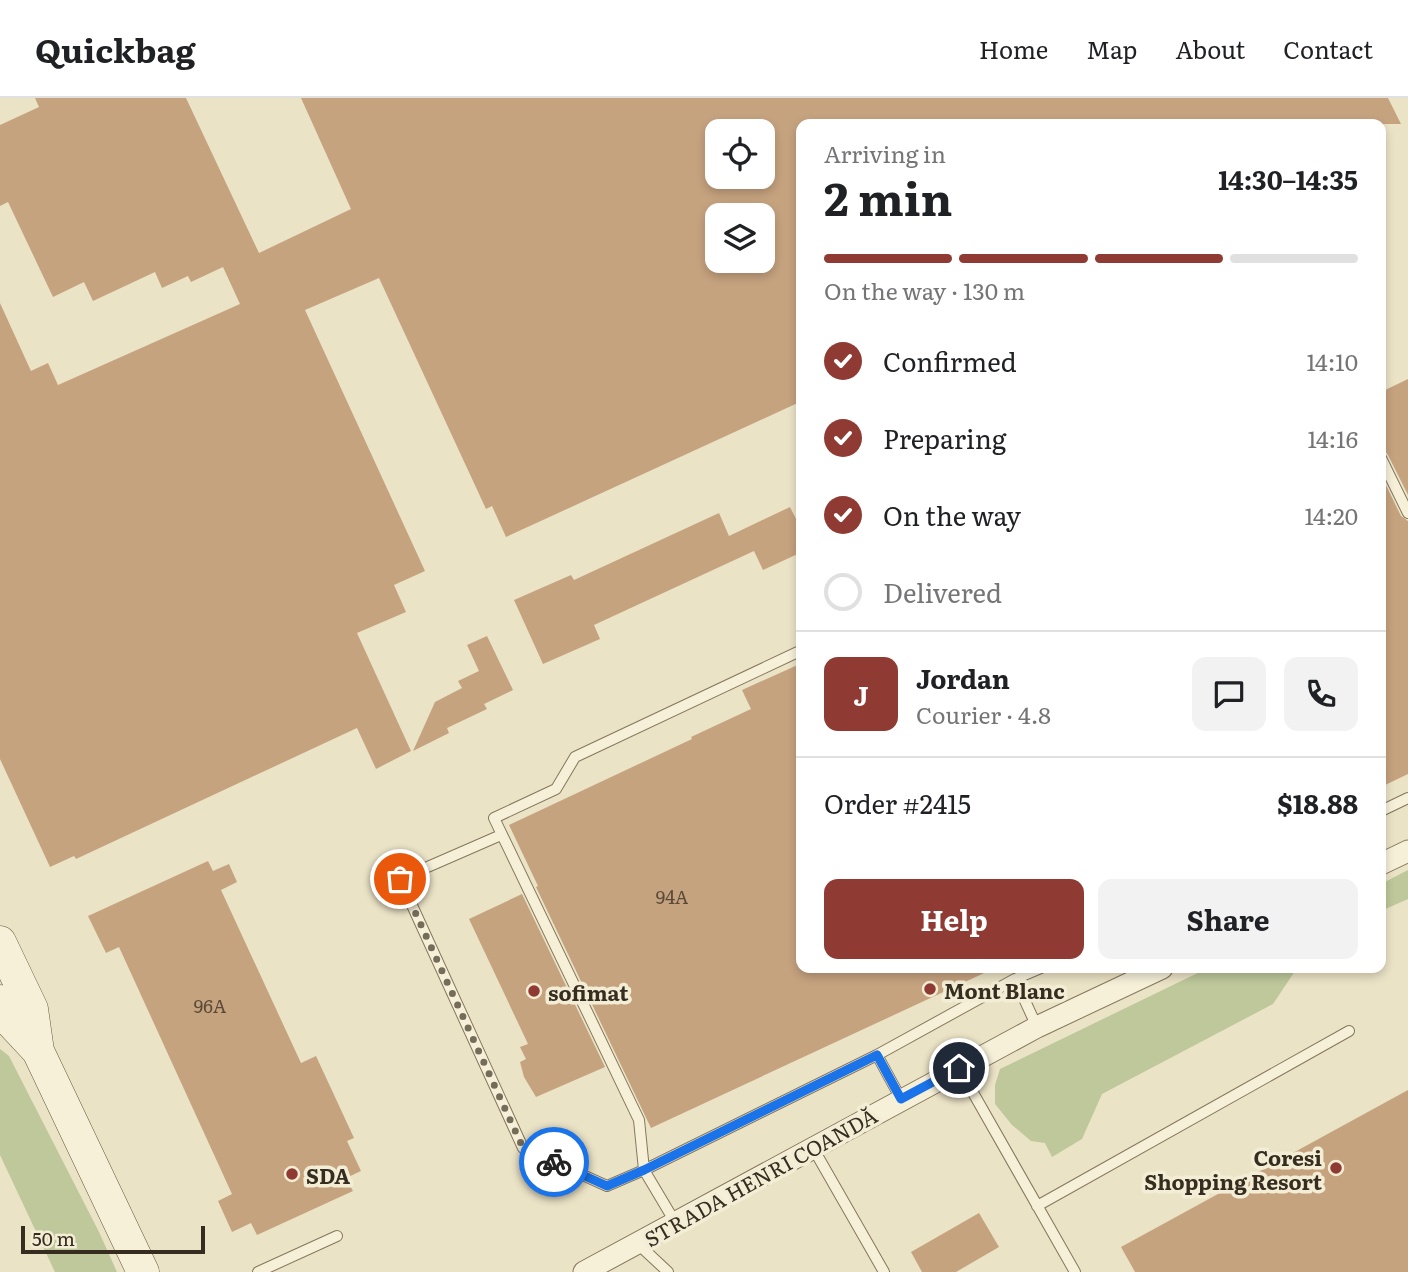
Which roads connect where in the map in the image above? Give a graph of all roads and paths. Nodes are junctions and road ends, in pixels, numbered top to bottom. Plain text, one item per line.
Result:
1 (1386, 468) edge
2 (1408, 513) edge
3 (796, 653) edge
4 (1408, 797) edge
5 (1386, 808) edge
6 (501, 835) junction
7 (1408, 851) edge
8 (1386, 862) edge
9 (0, 942) edge
10 (1029, 973) edge
11 (1151, 973) edge
12 (1015, 979) junction
13 (0, 1002) edge
14 (1037, 1027) junction
15 (1349, 1031) dead end
16 (38, 1051) junction
17 (877, 1055) junction
18 (959, 1068) junction
19 (901, 1099) junction
20 (813, 1148) junction
21 (644, 1170) junction
22 (1037, 1206) junction
23 (675, 1222) junction
24 (337, 1237) dead end
25 (637, 1243) junction
26 (143, 1272) edge
27 (258, 1272) edge
28 (584, 1272) edge
29 (668, 1272) edge
30 (884, 1272) edge
31 (1075, 1272) edge

1 - 2 lane
3 - 6 lane
4 - 5 lane
6 - 21 lane
6 - 21 lane
7 - 8 street
9 - 16 main road
10 - 12 lane
11 - 14 street, STRADA HENRI COANDĂ
12 - 14 lane
12 - 17 lane
13 - 16 main road
14 - 18 street, STRADA HENRI COANDĂ
15 - 22 lane
16 - 26 main road
17 - 19 lane
17 - 21 lane
18 - 19 street, STRADA HENRI COANDĂ
18 - 22 lane
19 - 20 street, STRADA HENRI COANDĂ
20 - 23 street, STRADA HENRI COANDĂ
20 - 30 lane
21 - 23 lane
22 - 31 lane
23 - 25 street, STRADA HENRI COANDĂ
24 - 27 lane
25 - 28 street, STRADA HENRI COANDĂ
25 - 29 lane

